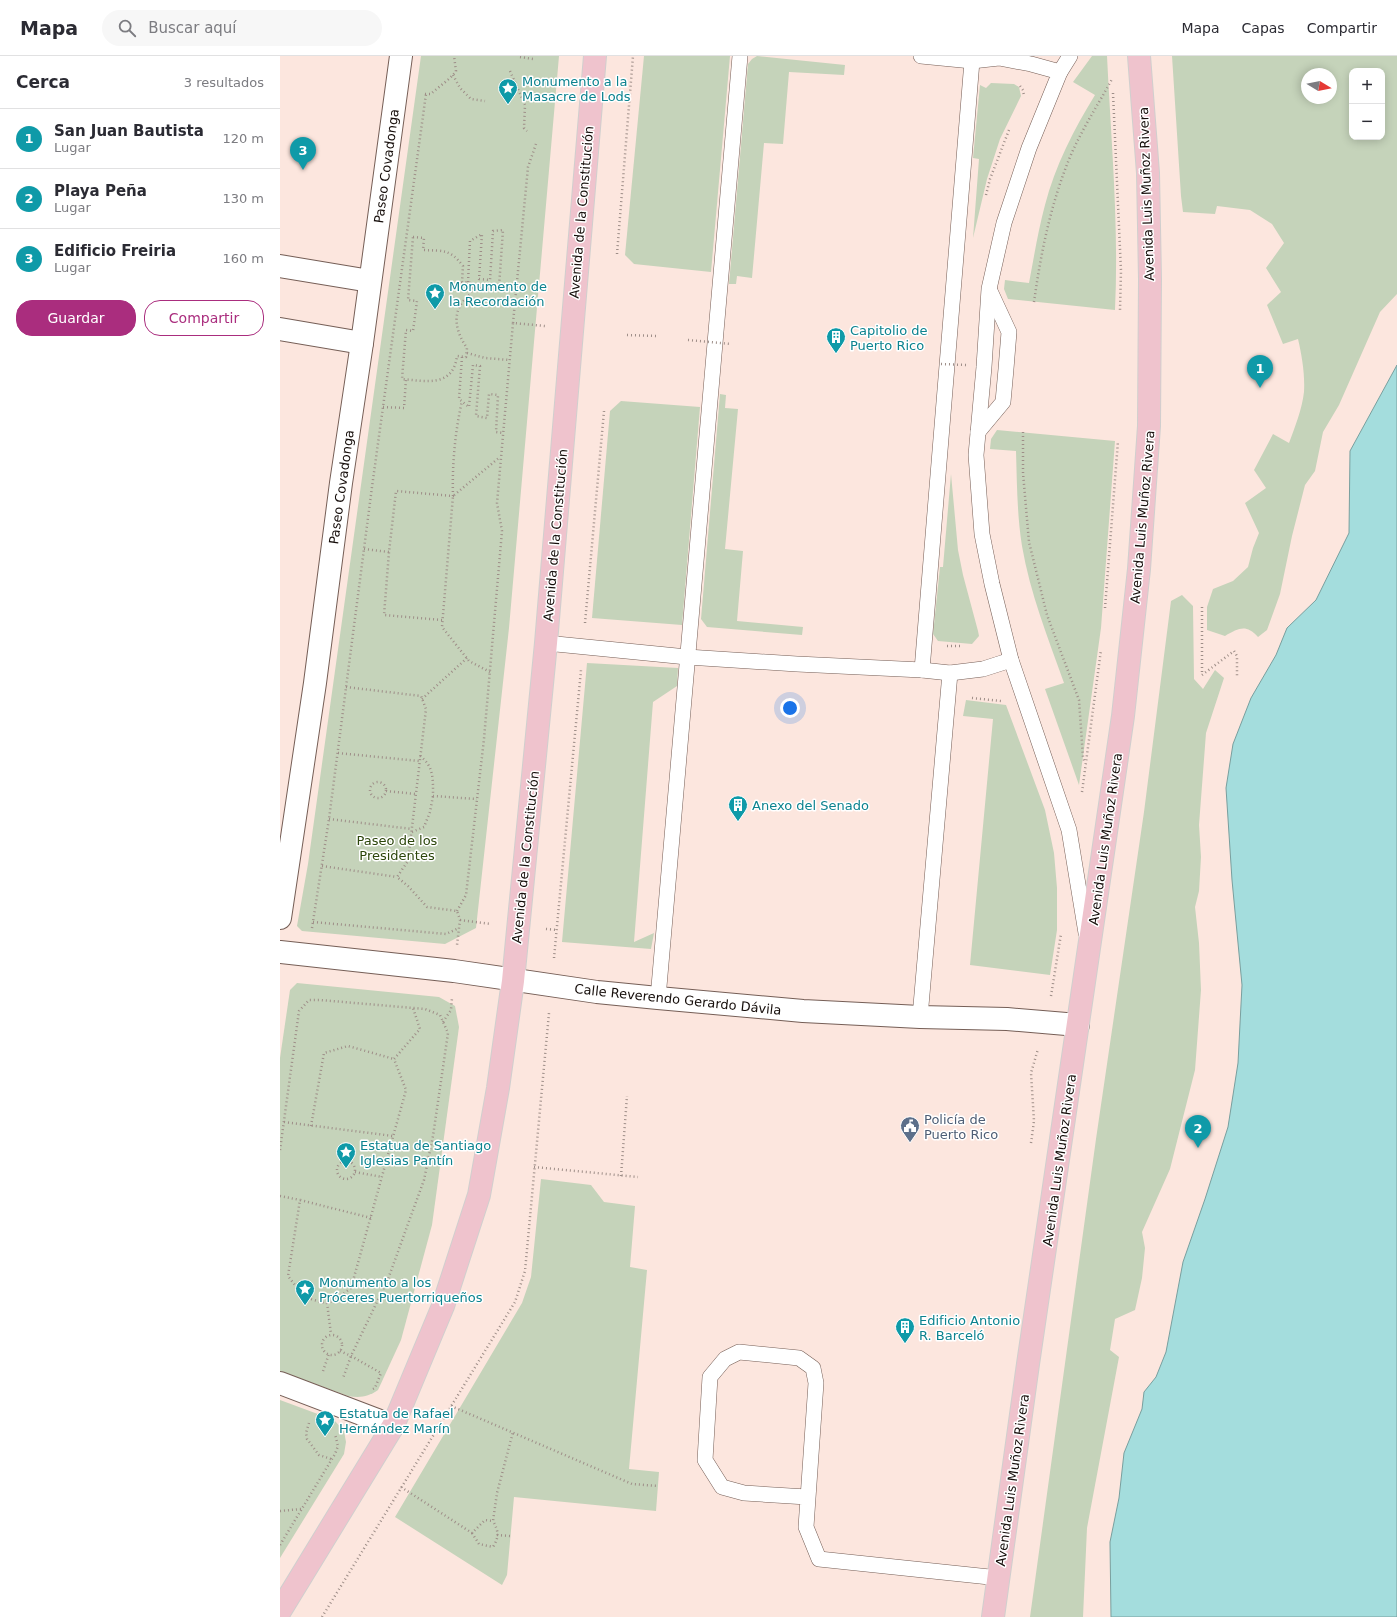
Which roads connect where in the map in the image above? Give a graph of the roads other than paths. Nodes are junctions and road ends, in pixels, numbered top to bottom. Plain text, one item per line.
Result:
1 (401, 56) edge
2 (595, 56) edge
3 (740, 56) edge
4 (921, 56) edge
5 (1070, 56) edge
6 (1139, 56) edge
7 (1000, 57) edge
8 (972, 61) junction
9 (1060, 72) junction
10 (280, 266) edge
11 (370, 281) junction
12 (989, 290) junction
13 (280, 328) edge
14 (362, 343) junction
15 (978, 432) junction
16 (546, 643) junction
17 (687, 657) junction
18 (1011, 660) junction
19 (922, 670) junction
20 (950, 673) junction
21 (280, 918) edge
22 (1088, 950) junction
23 (280, 952) edge
24 (513, 981) junction
25 (658, 998) junction
26 (920, 1017) junction
27 (1078, 1025) junction
28 (280, 1383) edge
29 (393, 1426) junction
30 (807, 1497) junction
31 (999, 1578) junction
32 (280, 1611) edge
33 (993, 1617) edge

1 - 11 street, Paseo Covadonga
2 - 16 main road, Avenida de la Constitución
3 - 17 lane
4 - 8 lane
5 - 9 lane
6 - 22 main road, Avenida Luis Muñoz Rivera
7 - 8 lane
7 - 9 lane
8 - 19 lane
9 - 12 lane
10 - 11 street
11 - 14 street, Paseo Covadonga
12 - 15 lane
12 - 15 lane
13 - 14 street
14 - 21 street, Paseo Covadonga
15 - 18 lane
16 - 17 lane
16 - 24 main road, Avenida de la Constitución
17 - 19 lane
17 - 25 lane
18 - 20 lane
18 - 22 lane
19 - 20 lane
20 - 26 lane
22 - 27 main road, Avenida Luis Muñoz Rivera
23 - 24 street, Calle Reverendo Gerardo Dávila
24 - 25 street, Calle Reverendo Gerardo Dávila
24 - 29 main road, Avenida de la Constitución
25 - 26 street, Calle Reverendo Gerardo Dávila
26 - 27 street, Calle Reverendo Gerardo Dávila
27 - 31 main road, Avenida Luis Muñoz Rivera
28 - 29 street
29 - 32 main road, Avenida de la Constitución
30 - 30 lane
30 - 31 lane
31 - 33 main road, Avenida Luis Muñoz Rivera

